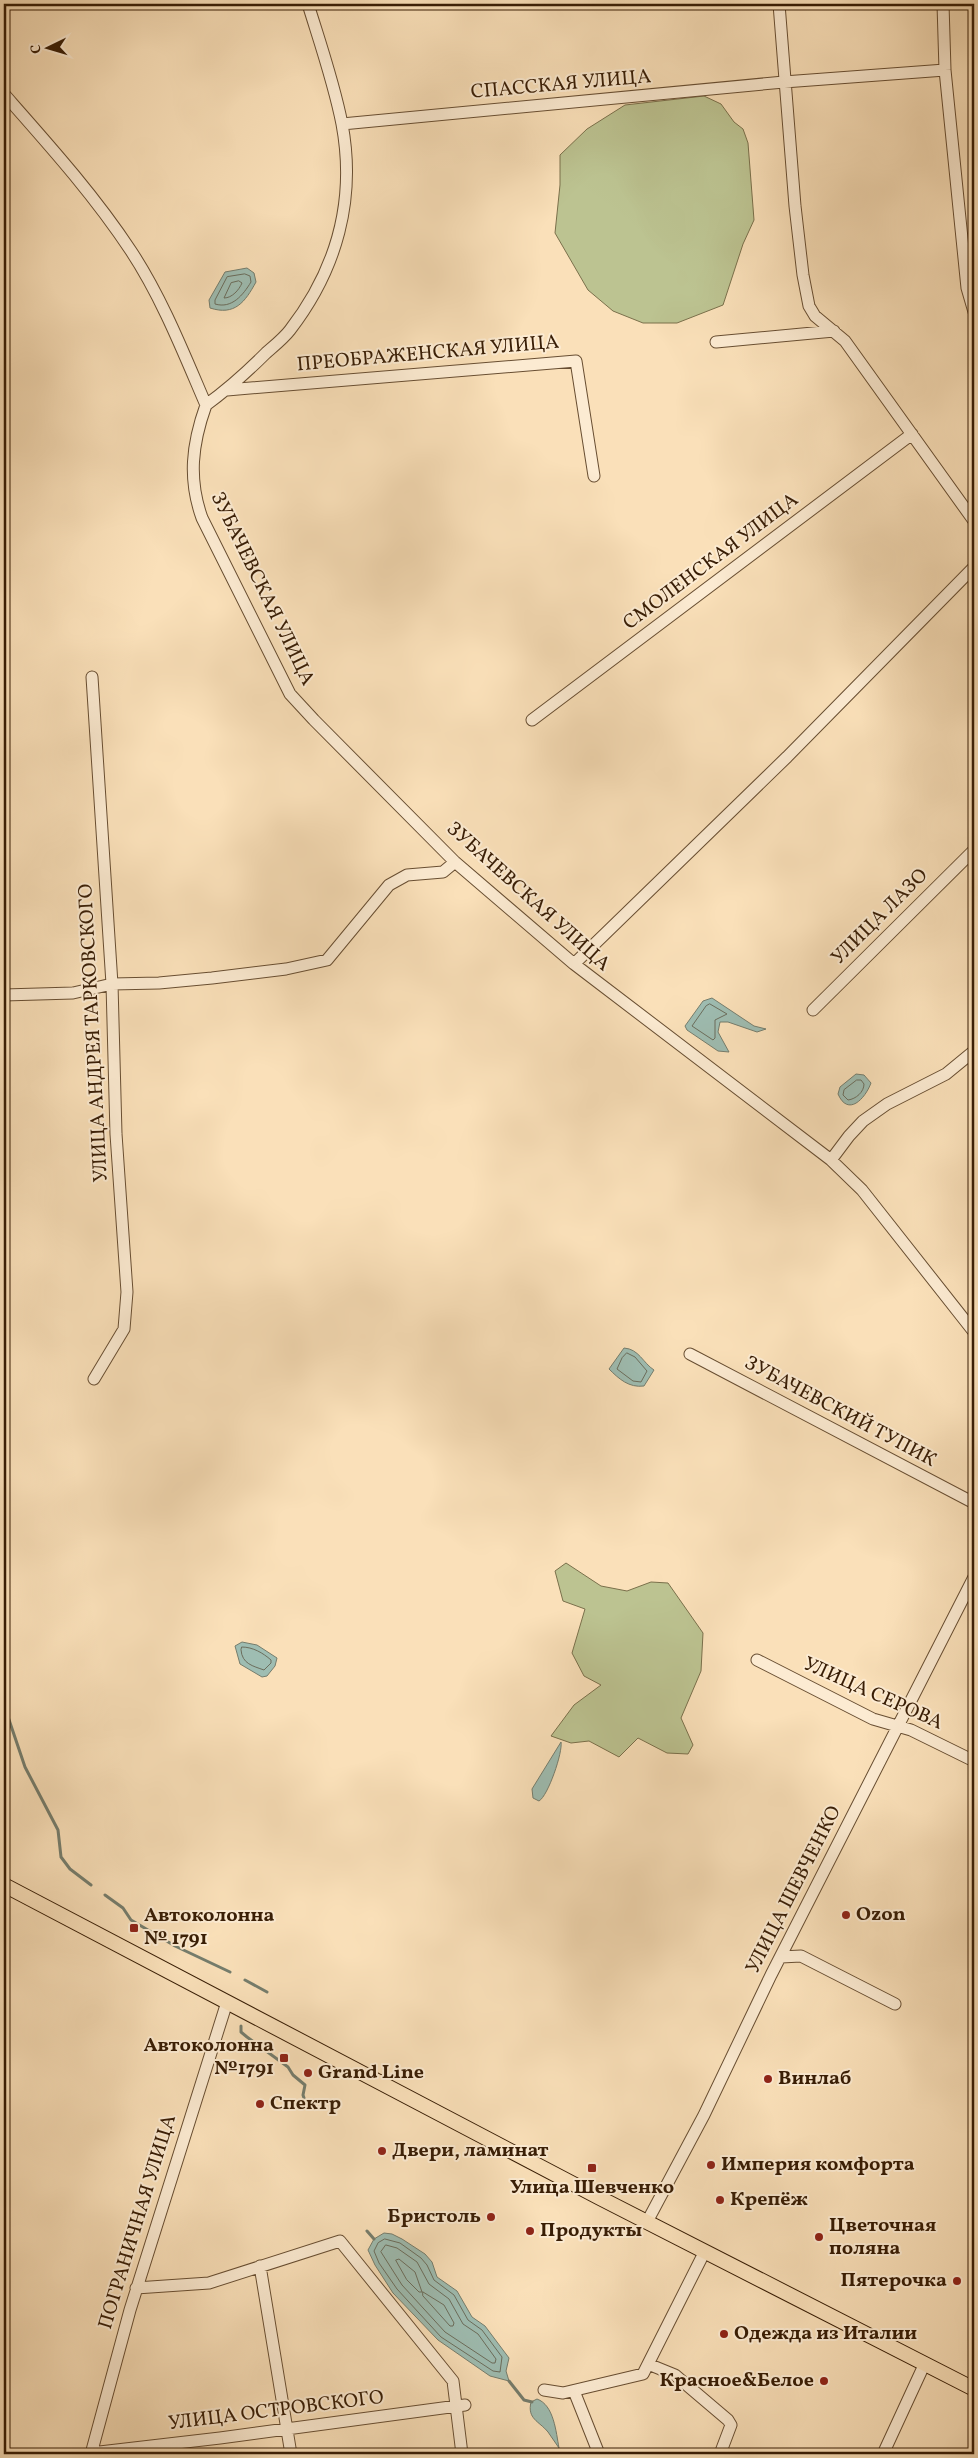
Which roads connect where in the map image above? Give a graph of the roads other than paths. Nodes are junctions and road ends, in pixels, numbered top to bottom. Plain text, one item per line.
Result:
1 (308, 4) edge
2 (779, 4) edge
3 (943, 4) edge
4 (945, 70) junction
5 (784, 82) junction
6 (4, 94) edge
7 (342, 124) junction
8 (974, 312) edge
9 (834, 331) junction
10 (716, 342) dead end
11 (227, 390) junction
12 (206, 405) junction
13 (912, 434) junction
14 (594, 476) dead end
15 (974, 522) edge
16 (974, 567) edge
17 (92, 677) dead end
18 (532, 720) dead end
19 (972, 855) edge
20 (455, 862) junction
21 (574, 964) junction
22 (112, 984) junction
23 (4, 995) edge
24 (812, 1010) dead end
25 (974, 1051) edge
26 (831, 1160) junction
27 (974, 1332) edge
28 (690, 1354) dead end
29 (94, 1379) dead end
30 (974, 1503) edge
31 (974, 1577) edge
32 (757, 1660) dead end
33 (898, 1726) junction
34 (974, 1761) edge
35 (4, 1885) edge
36 (781, 1957) junction
37 (227, 2002) junction
38 (895, 2004) dead end
39 (648, 2220) junction
40 (706, 2251) junction
41 (260, 2266) junction
42 (136, 2288) junction
43 (925, 2363) junction
44 (648, 2364) junction
45 (974, 2389) edge
46 (544, 2390) dead end
47 (574, 2391) junction
48 (461, 2405) junction
49 (287, 2430) junction
50 (91, 2454) edge
51 (291, 2454) edge
52 (462, 2454) edge
53 (599, 2454) edge
54 (720, 2454) edge
55 (883, 2454) edge

1 - 7 street
2 - 5 street
3 - 4 street
4 - 5 street, СПАССКАЯ УЛИЦА
4 - 8 street
5 - 7 street, СПАССКАЯ УЛИЦА
5 - 9 street
6 - 12 street
7 - 11 street
9 - 10 street
9 - 13 street
11 - 12 street
11 - 14 street, ПРЕОБРАЖЕНСКАЯ УЛИЦА
12 - 20 street, ЗУБАЧЕВСКАЯ УЛИЦА
13 - 15 street
13 - 18 street, СМОЛЕНСКАЯ УЛИЦА
16 - 21 street
17 - 22 street, УЛИЦА АНДРЕЯ ТАРКОВСКОГО
19 - 24 street, УЛИЦА ЛАЗО
20 - 21 street, ЗУБАЧЕВСКАЯ УЛИЦА
20 - 22 street
21 - 26 street, ЗУБАЧЕВСКАЯ УЛИЦА
22 - 23 street
22 - 29 street, УЛИЦА АНДРЕЯ ТАРКОВСКОГО
25 - 26 street
26 - 27 street, ЗУБАЧЕВСКАЯ УЛИЦА
28 - 30 street, ЗУБАЧЕВСКИЙ ТУПИК
31 - 33 street, УЛИЦА ШЕВЧЕНКО
32 - 33 street, УЛИЦА СЕРОВА
33 - 34 street, УЛИЦА СЕРОВА
33 - 36 street, УЛИЦА ШЕВЧЕНКО
35 - 37 main road
36 - 38 street
36 - 39 street, УЛИЦА ШЕВЧЕНКО
37 - 39 main road
37 - 42 street, ПОГРАНИЧНАЯ УЛИЦА
39 - 40 main road
40 - 43 main road
40 - 44 street
41 - 42 street
41 - 48 street
41 - 49 street
42 - 50 street, ПОГРАНИЧНАЯ УЛИЦА
43 - 45 main road
43 - 55 street
44 - 47 street
44 - 54 street
46 - 47 street
47 - 53 street
48 - 49 street, УЛИЦА ОСТРОВСКОГО
48 - 52 street
49 - 50 street, УЛИЦА ОСТРОВСКОГО
49 - 51 street

